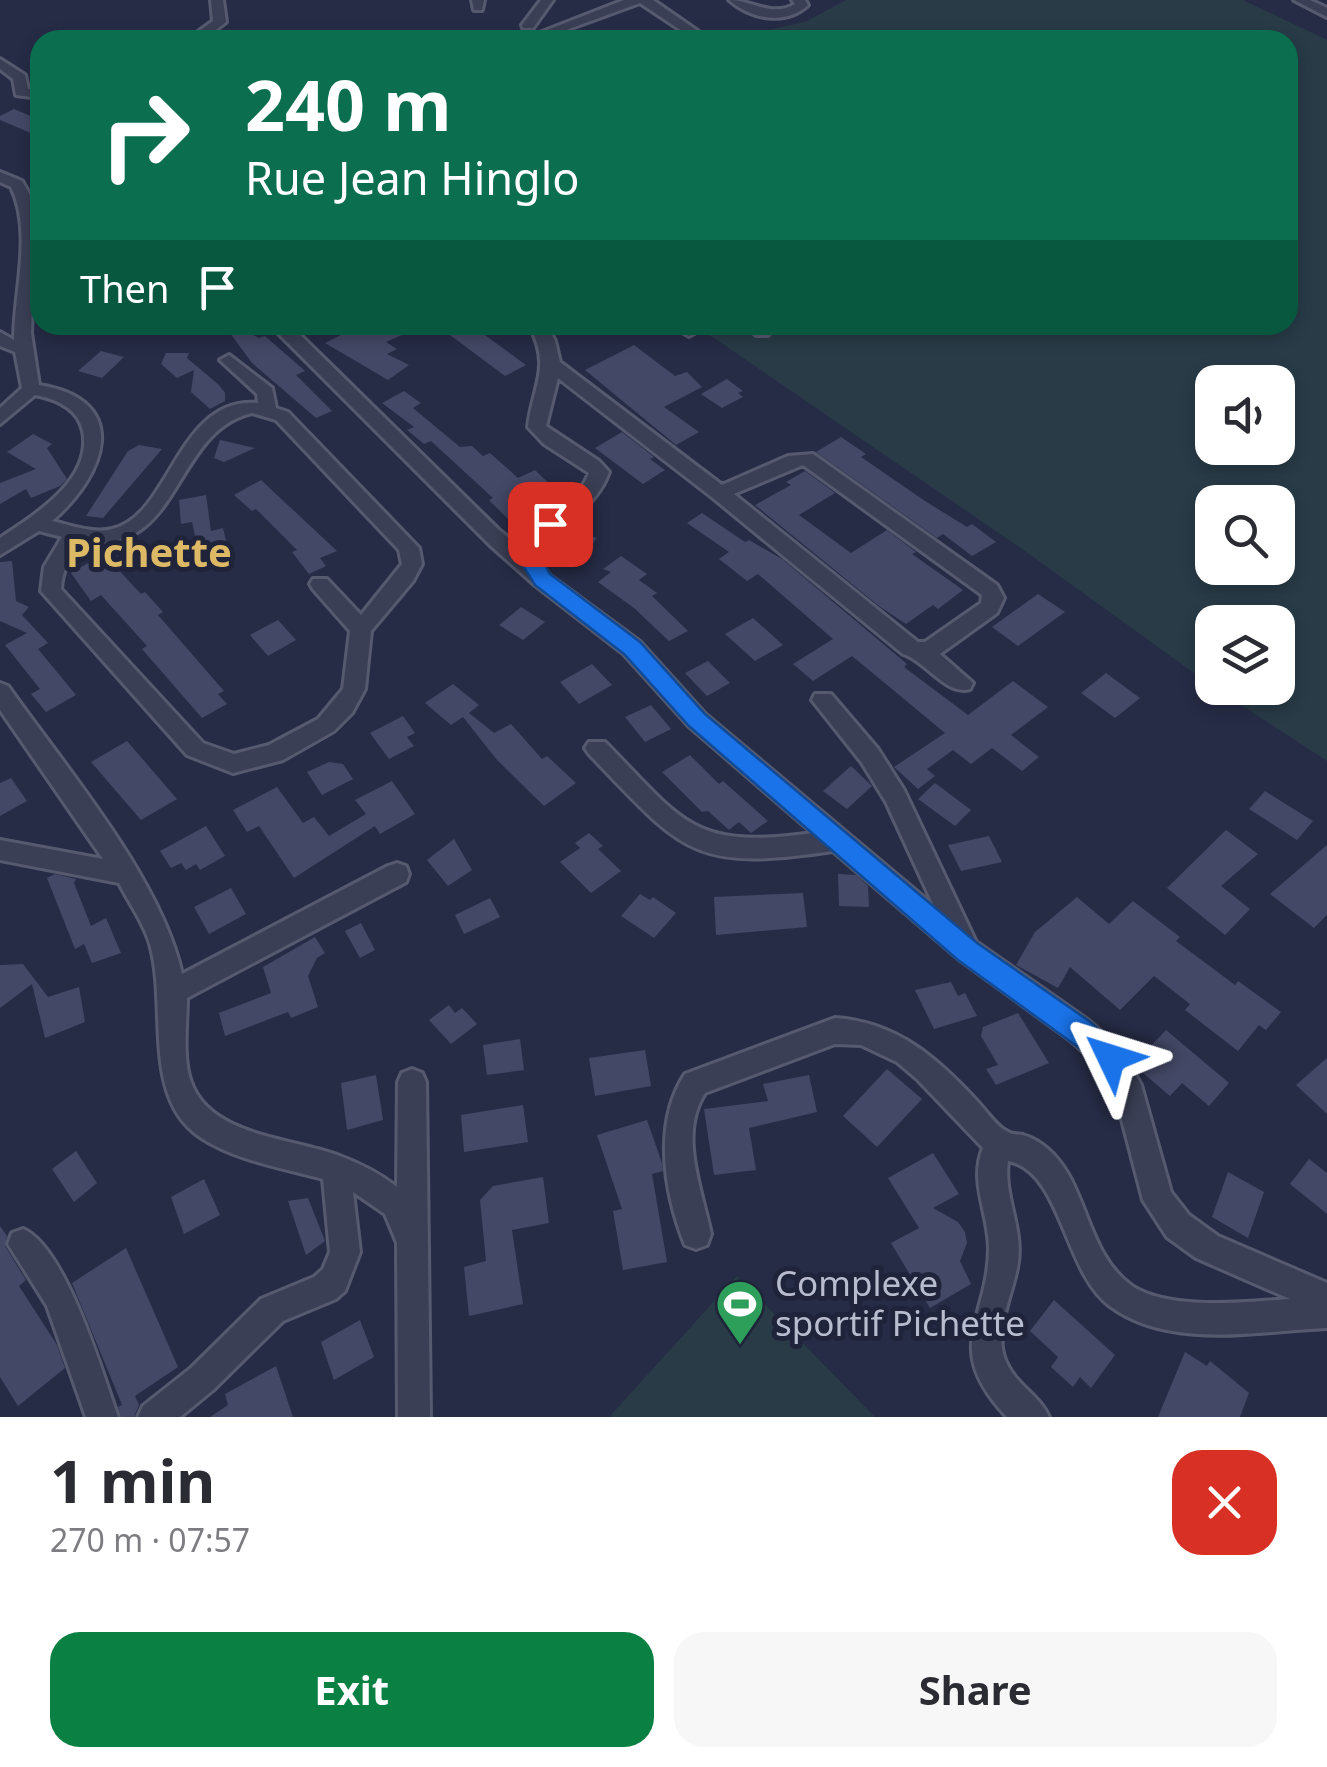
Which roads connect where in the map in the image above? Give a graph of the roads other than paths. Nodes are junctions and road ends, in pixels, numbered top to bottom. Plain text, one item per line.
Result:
1 (217, 0) edge
2 (548, 0) edge
3 (640, 0) edge
4 (735, 0) edge
5 (798, 0) edge
6 (1300, 0) edge
7 (1327, 12) edge
8 (528, 25) dead end
9 (208, 30) edge
10 (554, 30) edge
11 (689, 30) edge
12 (0, 63) edge
13 (30, 93) edge
14 (0, 177) edge
15 (30, 245) edge
16 (30, 303) edge
17 (289, 335) edge
18 (544, 335) edge
19 (0, 337) edge
20 (23, 348) junction
21 (229, 360) dead end
22 (554, 366) junction
23 (32, 389) junction
24 (268, 408) junction
25 (0, 418) edge
26 (720, 493) junction
27 (36, 524) junction
28 (76, 531) junction
29 (0, 548) edge
30 (532, 564) junction
31 (320, 584) dead end
32 (362, 630) junction
33 (921, 651) junction
34 (962, 684) dead end
35 (0, 692) edge
36 (824, 700) dead end
37 (597, 748) dead end
38 (838, 840) junction
39 (0, 850) edge
40 (127, 874) junction
41 (397, 874) dead end
42 (968, 951) junction
43 (172, 992) junction
44 (412, 1082) dead end
45 (1000, 1146) junction
46 (336, 1169) junction
47 (696, 1234) dead end
48 (412, 1242) junction
49 (23, 1244) dead end
50 (1327, 1299) edge
51 (1327, 1312) edge
52 (102, 1417) edge
53 (154, 1417) edge
54 (414, 1417) edge
55 (1033, 1417) edge

1 - 9 street
2 - 8 street
3 - 10 street
3 - 11 street
4 - 5 street
6 - 7 street
12 - 13 street
14 - 15 street
16 - 20 street
17 - 30 street
18 - 22 street
19 - 20 street
20 - 23 street
21 - 24 street
22 - 26 street
22 - 30 street
23 - 25 street
23 - 27 street
24 - 28 street
24 - 32 street
26 - 33 street
26 - 33 street
27 - 28 street
27 - 29 street
28 - 32 street
30 - 38 street
31 - 32 street
33 - 34 street
35 - 40 street
36 - 42 street
37 - 38 street
38 - 42 street
39 - 40 street
40 - 43 street
41 - 43 street
42 - 50 street
43 - 46 street
44 - 48 street
45 - 47 street
45 - 51 street
45 - 55 street
46 - 48 street
46 - 53 street
48 - 54 street
49 - 52 street

